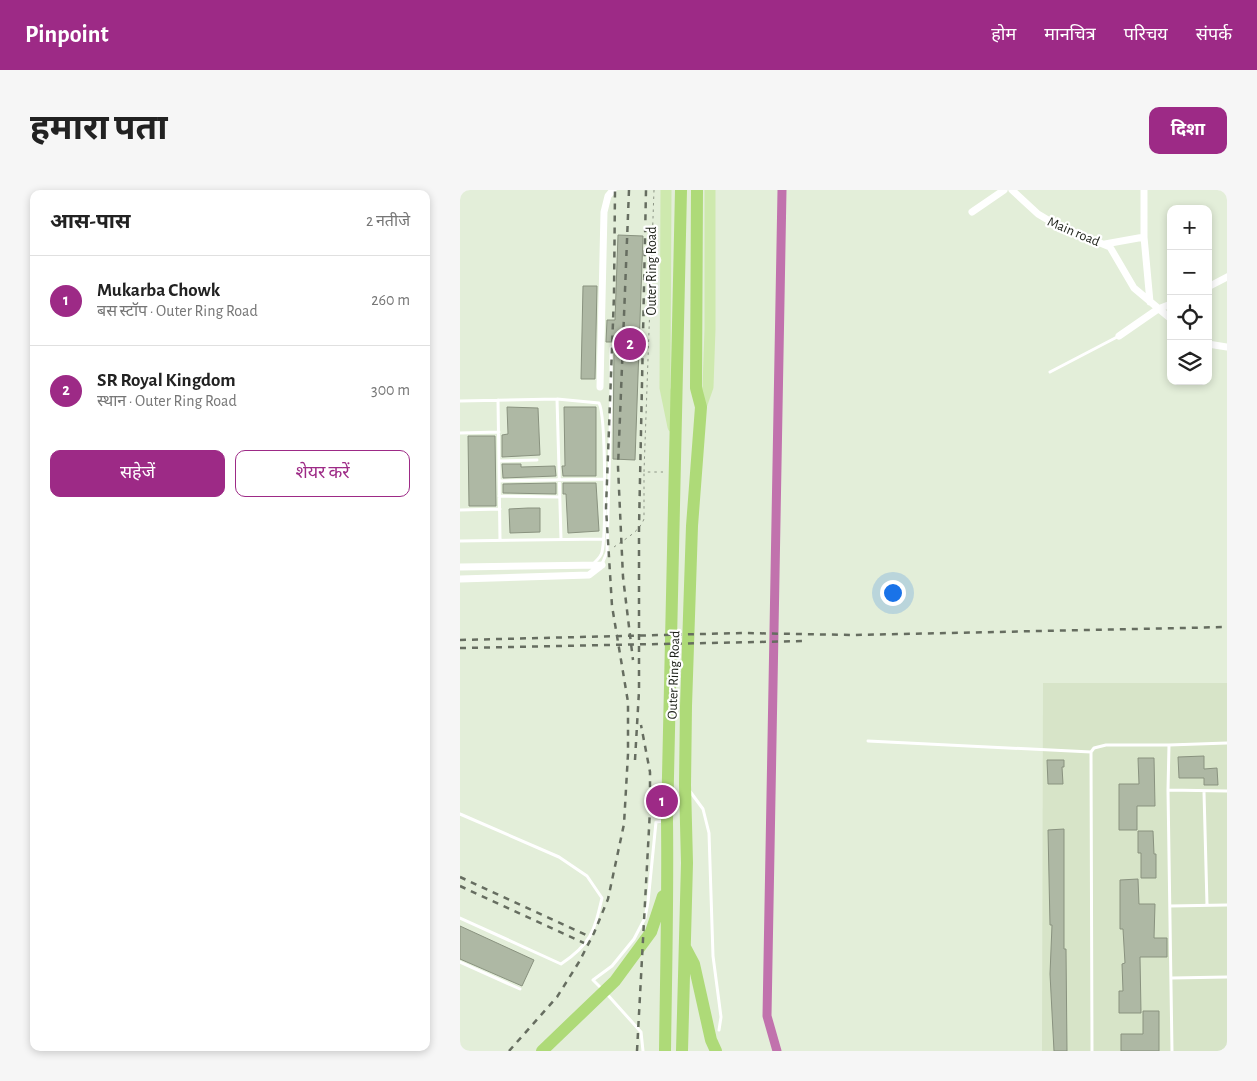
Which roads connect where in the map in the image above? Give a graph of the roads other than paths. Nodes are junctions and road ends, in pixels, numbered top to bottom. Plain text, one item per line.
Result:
1 (613, 190) edge
2 (666, 190) edge
3 (681, 190) edge
4 (697, 190) edge
5 (710, 190) edge
6 (1004, 190) edge
7 (1012, 190) edge
8 (1144, 190) edge
9 (972, 212) dead end
10 (1144, 237) junction
11 (1105, 244) junction
12 (1227, 276) edge
13 (1212, 285) edge
14 (1150, 302) junction
15 (1167, 306) edge
16 (1158, 309) junction
17 (1167, 316) edge
18 (1119, 336) joint
19 (1212, 345) edge
20 (1227, 347) edge
21 (611, 348) dead end
22 (1050, 372) dead end
23 (600, 387) dead end
24 (557, 399) junction
25 (498, 400) junction
26 (460, 401) edge
27 (701, 407) junction
28 (499, 432) junction
29 (460, 433) edge
30 (675, 441) junction
31 (537, 460) dead end
32 (499, 461) junction
33 (559, 479) junction
34 (604, 479) junction
35 (499, 481) junction
36 (500, 496) junction
37 (559, 497) junction
38 (500, 509) junction
39 (460, 510) edge
40 (604, 539) junction
41 (500, 540) junction
42 (560, 540) junction
43 (460, 541) edge
44 (592, 564) junction
45 (602, 565) junction
46 (460, 567) edge
47 (589, 575) junction
48 (460, 579) edge
49 (868, 741) dead end
50 (1227, 743) edge
51 (1169, 745) junction
52 (1091, 752) junction
53 (685, 785) junction
54 (1168, 790) junction
55 (1227, 791) edge
56 (1204, 792) junction
57 (460, 814) edge
58 (667, 821) junction
59 (668, 880) junction
60 (1227, 905) edge
61 (1170, 906) junction
62 (1207, 906) junction
63 (460, 918) edge
64 (684, 945) junction
65 (460, 962) edge
66 (1227, 976) edge
67 (1172, 978) junction
68 (520, 989) dead end
69 (718, 1030) dead end
70 (542, 1051) edge
71 (643, 1051) edge
72 (665, 1051) edge
73 (682, 1051) edge
74 (716, 1051) edge
75 (1092, 1051) edge
76 (1172, 1051) edge

1 - 23 street
2 - 30 main road, Outer Ring Road
3 - 30 highway, Outer Ring Road
4 - 27 highway, Outer Ring Road
5 - 27 main road, Outer Ring Road
6 - 9 street
7 - 11 street, Main road
8 - 10 street
10 - 11 street
10 - 14 street
11 - 14 street, Main road
12 - 13 street
14 - 16 street, Main road
15 - 16 street
16 - 17 street, Main road
16 - 18 street
18 - 22 lane
19 - 20 street
21 - 45 lane
24 - 25 lane
24 - 33 lane
24 - 34 lane
25 - 26 lane
25 - 28 lane
27 - 53 highway, Outer Ring Road
28 - 29 lane
28 - 32 lane
30 - 58 highway, Outer Ring Road
31 - 32 lane
32 - 35 lane
33 - 34 lane
33 - 35 lane
33 - 37 lane
34 - 40 lane
35 - 36 lane
36 - 37 lane
36 - 38 lane
37 - 42 lane
38 - 39 lane
38 - 41 lane
40 - 42 lane
40 - 44 lane
41 - 42 lane
41 - 43 lane
44 - 45 street
44 - 46 street
44 - 47 lane
45 - 47 street
47 - 48 street
49 - 52 lane
50 - 51 lane
51 - 52 lane
51 - 54 lane
52 - 75 lane
53 - 64 highway, Outer Ring Road
53 - 69 lane
54 - 56 lane
54 - 61 lane
55 - 56 lane
56 - 62 lane
57 - 63 lane
58 - 59 highway, Outer Ring Road
58 - 71 lane
59 - 70 highway
59 - 72 highway, Outer Ring Road
60 - 62 lane
61 - 62 lane
61 - 67 lane
64 - 73 highway, Outer Ring Road
64 - 74 highway
65 - 68 lane
66 - 67 lane
67 - 76 lane

